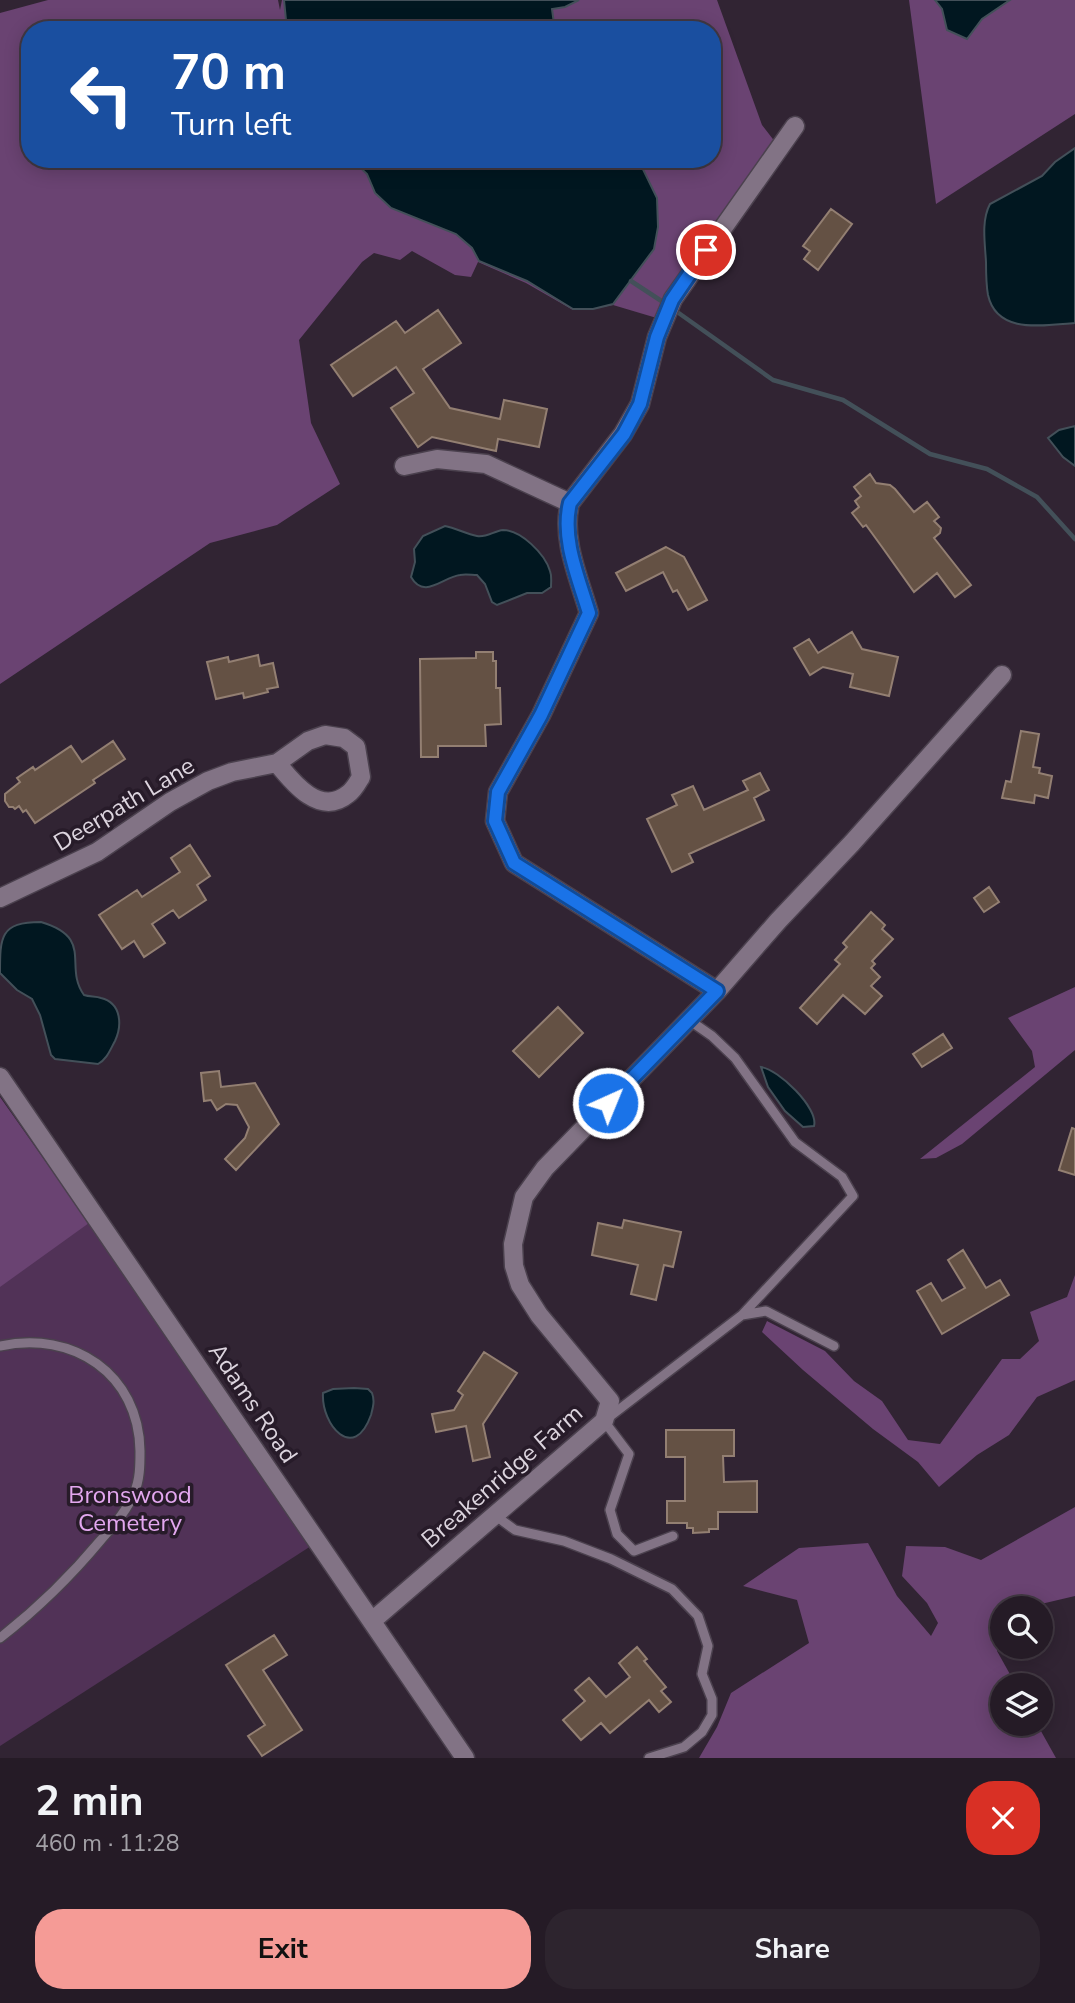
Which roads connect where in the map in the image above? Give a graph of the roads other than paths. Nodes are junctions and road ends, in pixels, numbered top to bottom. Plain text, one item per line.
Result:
1 (795, 126) dead end
2 (404, 466) dead end
3 (570, 503) junction
4 (1002, 675) dead end
5 (277, 763) junction
6 (0, 898) edge
7 (717, 991) junction
8 (689, 1020) junction
9 (0, 1077) edge
10 (742, 1315) junction
11 (0, 1346) edge
12 (834, 1346) dead end
13 (604, 1420) junction
14 (496, 1516) junction
15 (673, 1536) dead end
16 (372, 1621) junction
17 (0, 1638) edge
18 (465, 1758) edge
19 (649, 1758) edge

1 - 3 street
2 - 3 street
3 - 7 street
4 - 7 street, Breakenridge Farm
5 - 5 street, Deerpath Lane
5 - 6 street, Deerpath Lane
7 - 8 street, Breakenridge Farm
8 - 10 lane
8 - 13 street, Breakenridge Farm
9 - 16 street, Adams Road
10 - 12 lane
10 - 13 lane
11 - 17 lane
13 - 14 street, Breakenridge Farm
13 - 15 lane
14 - 16 street, Breakenridge Farm
14 - 19 lane
16 - 18 street, Adams Road

